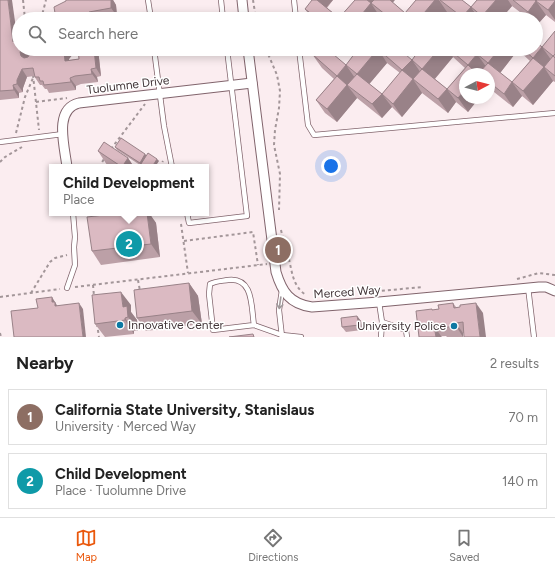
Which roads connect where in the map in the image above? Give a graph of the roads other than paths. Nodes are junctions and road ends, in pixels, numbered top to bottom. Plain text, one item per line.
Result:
1 (148, 0) edge
2 (221, 0) edge
3 (242, 0) edge
4 (294, 0) edge
5 (150, 12) edge
6 (222, 12) edge
7 (243, 12) edge
8 (295, 12) edge
9 (154, 56) edge
10 (228, 56) edge
11 (249, 56) edge
12 (300, 56) edge
13 (252, 82) junction
14 (231, 85) junction
15 (156, 94) junction
16 (555, 112) edge
17 (63, 134) junction
18 (0, 142) edge
19 (67, 164) edge
20 (171, 164) edge
21 (73, 216) edge
22 (188, 216) edge
23 (528, 287) junction
24 (66, 288) road end
25 (282, 290) junction
26 (555, 291) edge
27 (379, 302) junction
28 (382, 322) junction
29 (254, 325) junction
30 (282, 336) edge
31 (301, 337) edge
32 (381, 337) edge
33 (407, 337) edge
34 (534, 337) edge

1 - 5 lane
2 - 6 lane
3 - 7 street
4 - 8 lane
9 - 15 lane
10 - 14 lane
11 - 13 street
12 - 16 lane
13 - 14 street, Tuolumne Drive
13 - 25 street
14 - 15 street, Tuolumne Drive
14 - 22 lane
15 - 17 street, Tuolumne Drive
15 - 20 lane
17 - 18 lane
17 - 19 street, Tuolumne Drive
21 - 24 lane
23 - 26 street, Merced Way
23 - 27 street, Merced Way
23 - 34 lane
25 - 27 street, Merced Way
25 -> 30 lane
27 - 28 lane
28 - 32 lane
28 - 33 lane
29 - 29 lane
29 - 30 lane
30 - 31 lane

